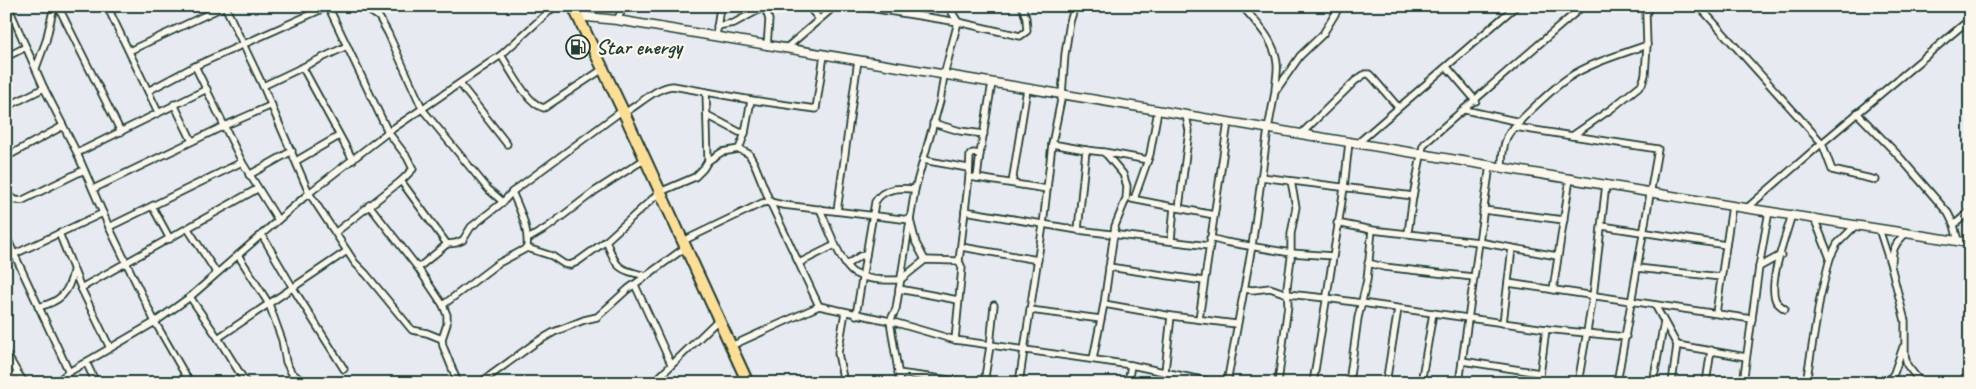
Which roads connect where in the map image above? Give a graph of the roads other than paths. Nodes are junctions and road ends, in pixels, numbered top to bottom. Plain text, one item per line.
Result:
1 (8, 6) edge
2 (54, 6) edge
3 (58, 6) edge
4 (120, 6) edge
5 (225, 6) edge
6 (328, 6) edge
7 (362, 6) edge
8 (555, 6) edge
9 (583, 6) edge
10 (624, 6) edge
11 (720, 6) edge
12 (808, 6) edge
13 (835, 6) edge
14 (857, 6) edge
15 (904, 6) edge
16 (948, 6) edge
17 (1022, 6) edge
18 (1075, 6) edge
19 (1242, 6) edge
20 (1340, 6) edge
21 (1516, 6) edge
22 (1583, 6) edge
23 (1650, 6) edge
24 (1699, 6) edge
25 (765, 7) edge
26 (108, 9) edge
27 (755, 9) edge
28 (579, 13) edge
29 (898, 13) junction
30 (1970, 19) edge
31 (617, 20) junction
32 (819, 20) junction
33 (958, 22) junction
34 (717, 26) junction
35 (716, 37) junction
36 (1647, 45) junction
37 (244, 46) junction
38 (347, 46) junction
39 (767, 46) junction
40 (26, 47) junction
41 (785, 49) junction
42 (129, 50) junction
43 (501, 55) junction
44 (824, 55) junction
45 (6, 57) edge
46 (858, 60) junction
47 (195, 66) junction
48 (1447, 67) junction
49 (36, 68) junction
50 (303, 68) junction
51 (603, 69) junction
52 (944, 75) junction
53 (992, 83) junction
54 (460, 84) junction
55 (264, 86) junction
56 (44, 88) junction
57 (207, 89) junction
58 (1027, 89) junction
59 (148, 91) junction
60 (706, 92) junction
61 (1275, 92) junction
62 (1062, 94) junction
63 (751, 100) junction
64 (1476, 101) junction
65 (174, 104) junction
66 (272, 105) junction
67 (6, 107) edge
68 (1398, 107) junction
69 (423, 110) junction
70 (1158, 110) junction
71 (1465, 110) junction
72 (623, 111) junction
73 (158, 112) junction
74 (1857, 113) junction
75 (707, 114) junction
76 (1186, 115) junction
77 (1228, 122) junction
78 (1520, 122) junction
79 (933, 123) junction
80 (63, 126) junction
81 (224, 126) junction
82 (1514, 127) junction
83 (1268, 129) junction
84 (121, 132) junction
85 (388, 132) junction
86 (745, 133) junction
87 (984, 134) junction
88 (1301, 134) junction
89 (339, 136) junction
90 (1572, 136) junction
91 (192, 141) junction
92 (1348, 142) junction
93 (1822, 142) junction
94 (507, 144) dead end
95 (1052, 144) junction
96 (1358, 144) junction
97 (740, 149) junction
98 (1086, 150) junction
99 (292, 151) junction
100 (1103, 152) junction
101 (77, 153) junction
102 (980, 154) junction
103 (1421, 154) junction
104 (6, 157) edge
105 (645, 159) junction
106 (353, 160) junction
107 (923, 160) junction
108 (1148, 160) junction
109 (296, 161) junction
110 (708, 161) junction
111 (242, 162) junction
112 (1490, 165) junction
113 (1502, 167) junction
114 (968, 168) junction
115 (84, 170) junction
116 (249, 175) junction
117 (969, 177) junction
118 (1261, 177) junction
119 (977, 178) junction
120 (1570, 178) junction
121 (1876, 180) dead end
122 (401, 181) junction
123 (1291, 181) junction
124 (1012, 184) junction
125 (1606, 184) junction
126 (1047, 188) junction
127 (1344, 188) junction
128 (258, 189) junction
129 (93, 190) junction
130 (915, 190) junction
131 (1651, 191) junction
132 (512, 192) junction
133 (660, 192) junction
134 (6, 194) edge
135 (309, 194) junction
136 (1413, 196) junction
137 (1126, 199) junction
138 (1134, 199) junction
139 (503, 202) junction
140 (770, 202) junction
141 (369, 205) junction
142 (152, 206) junction
143 (1732, 206) junction
144 (1177, 208) junction
145 (1748, 208) junction
146 (820, 209) junction
147 (1483, 210) junction
148 (837, 211) junction
149 (965, 211) junction
150 (1769, 211) junction
151 (1970, 211) edge
152 (103, 213) junction
153 (1792, 214) junction
154 (1214, 215) junction
155 (872, 216) junction
156 (1814, 218) junction
157 (278, 220) junction
158 (910, 220) junction
159 (1564, 220) junction
160 (1337, 223) junction
161 (1043, 225) junction
162 (1856, 225) junction
163 (1954, 225) junction
164 (1602, 226) junction
165 (109, 227) junction
166 (1879, 228) junction
167 (188, 229) junction
168 (1078, 230) junction
169 (1372, 230) junction
170 (336, 232) junction
171 (1644, 232) junction
172 (59, 233) junction
173 (1408, 233) junction
174 (1906, 233) junction
175 (1113, 234) junction
176 (262, 235) junction
177 (6, 236) edge
178 (1210, 238) junction
179 (170, 239) junction
180 (528, 239) junction
181 (1170, 240) junction
182 (606, 241) junction
183 (1958, 241) junction
184 (1479, 242) junction
185 (1970, 243) edge
186 (447, 244) junction
187 (684, 244) junction
188 (835, 245) junction
189 (1726, 245) junction
190 (1209, 246) junction
191 (1252, 246) junction
192 (527, 248) junction
193 (961, 248) junction
194 (1512, 248) junction
195 (347, 251) junction
196 (1291, 252) junction
197 (13, 254) junction
198 (238, 255) junction
199 (866, 255) junction
200 (1781, 255) junction
201 (1333, 256) junction
202 (1558, 256) junction
203 (6, 258) edge
204 (1830, 258) junction
205 (925, 260) junction
206 (1038, 260) junction
207 (960, 261) junction
208 (127, 263) junction
209 (799, 263) junction
210 (1368, 263) junction
211 (846, 265) junction
212 (1891, 266) junction
213 (1109, 267) junction
214 (1759, 267) junction
215 (418, 268) junction
216 (1637, 268) junction
217 (73, 269) junction
218 (216, 272) junction
219 (647, 276) junction
220 (863, 276) junction
221 (1473, 277) junction
222 (1721, 277) junction
223 (900, 280) junction
224 (1204, 281) junction
225 (1508, 283) junction
226 (635, 285) junction
227 (81, 288) junction
228 (293, 288) junction
229 (1244, 289) junction
230 (899, 290) junction
231 (1553, 290) junction
232 (1287, 294) junction
233 (190, 297) junction
234 (1593, 297) junction
235 (1326, 298) junction
236 (958, 300) junction
237 (1632, 302) junction
238 (269, 304) junction
239 (1104, 304) junction
240 (1361, 304) junction
241 (444, 305) junction
242 (994, 305) dead end
243 (1656, 305) junction
244 (819, 306) junction
245 (38, 308) junction
246 (1398, 308) junction
247 (1784, 309) dead end
248 (1030, 310) junction
249 (845, 312) junction
250 (1433, 313) junction
251 (1716, 313) junction
252 (856, 315) junction
253 (1171, 316) junction
254 (1468, 318) junction
255 (719, 319) junction
256 (1101, 319) junction
257 (1199, 319) junction
258 (1752, 319) junction
259 (890, 321) junction
260 (155, 322) junction
261 (1664, 322) junction
262 (1502, 323) junction
263 (1236, 324) junction
264 (1546, 329) junction
265 (1588, 333) junction
266 (1626, 337) junction
267 (218, 338) junction
268 (442, 339) junction
269 (955, 340) junction
270 (1904, 343) junction
271 (1677, 345) junction
272 (731, 346) junction
273 (990, 346) junction
274 (110, 348) junction
275 (1711, 350) junction
276 (1024, 351) junction
277 (6, 353) edge
278 (1746, 357) junction
279 (1093, 359) junction
280 (1462, 361) junction
281 (86, 362) junction
282 (671, 364) junction
283 (1130, 365) junction
284 (344, 369) dead end
285 (1165, 371) junction
286 (69, 372) junction
287 (1540, 373) junction
288 (898, 374) junction
289 (18, 375) junction
290 (6, 376) edge
291 (302, 381) dead end
292 (936, 381) edge
293 (25, 383) edge
294 (56, 383) edge
295 (96, 383) edge
296 (190, 383) edge
297 (246, 383) edge
298 (458, 383) edge
299 (480, 383) edge
300 (653, 383) edge
301 (748, 383) edge
302 (844, 383) edge
303 (900, 383) edge
304 (972, 383) edge
305 (984, 383) edge
306 (1020, 383) edge
307 (1128, 383) edge
308 (1216, 383) edge
309 (1226, 383) edge
310 (1278, 383) edge
311 (1313, 383) edge
312 (1349, 383) edge
313 (1386, 383) edge
314 (1421, 383) edge
315 (1458, 383) edge
316 (1539, 383) edge
317 (1578, 383) edge
318 (1617, 383) edge
319 (1653, 383) edge
320 (1672, 383) edge
321 (1706, 383) edge
322 (1743, 383) edge
323 (1806, 383) edge
324 (1887, 383) edge
325 (1920, 383) edge

1 - 40 street
2 - 49 street
3 - 84 street
4 - 26 street
5 - 37 street
5 - 42 street
6 - 37 street
6 - 38 street
7 - 69 street
8 - 43 street
9 - 28 street
10 - 31 street
11 - 34 street
12 - 32 street
13 - 32 street
14 - 29 street
15 - 29 street
16 - 33 street
17 - 33 street
18 - 62 street
19 - 61 street
20 - 61 street
21 - 48 street
22 - 64 street
23 - 36 street
24 - 93 street
25 - 27 street
25 - 39 street
26 - 42 street
27 - 34 street
28 - 31 street
28 - 51 highway
29 - 33 street
30 - 74 street
31 - 35 street
32 - 41 street
33 - 52 street
34 - 35 street
35 - 39 street
36 - 78 street
36 - 90 street
37 - 47 street
37 - 55 street
38 - 50 street
38 - 85 street
39 - 41 street
40 - 45 street
40 - 49 street
41 - 44 street
42 - 59 street
43 - 51 street
43 - 54 street
44 - 46 street
44 - 63 street
46 - 52 street
46 - 148 street
47 - 57 street
47 - 59 street
48 - 64 street
48 - 68 street
49 - 56 street
50 - 55 street
50 - 89 street
51 - 72 highway
52 - 53 street
52 - 79 street
53 - 58 street
53 - 87 street
54 - 69 street
54 - 94 street
55 - 66 street
56 - 67 street
56 - 80 street
57 - 65 street
57 - 81 street
58 - 62 street
58 - 124 street
59 - 73 street
60 - 63 street
60 - 72 street
60 - 75 street
61 - 83 street
62 - 70 street
62 - 95 street
63 - 86 street
64 - 71 street
65 - 73 street
65 - 91 street
66 - 81 street
66 - 99 street
68 - 88 street
68 - 96 street
69 - 85 street
69 - 139 street
70 - 76 street
70 - 108 street
71 - 78 street
71 - 103 street
72 - 105 highway
72 - 132 street
73 - 84 street
74 - 93 street
74 - 163 street
75 - 86 street
75 - 110 street
76 - 77 street
76 - 144 street
77 - 83 street
77 - 154 street
78 - 82 street
79 - 87 street
79 - 107 street
80 - 101 street
80 - 104 street
81 - 91 street
81 - 111 street
82 - 90 street
82 - 113 street
83 - 88 street
83 - 118 street
84 - 101 street
85 - 106 street
85 - 122 street
86 - 97 street
87 - 102 street
88 - 92 street
89 - 106 street
89 - 109 street
90 - 131 street
91 - 129 street
92 - 96 street
92 - 127 street
93 - 121 street
93 - 145 street
95 - 98 street
95 - 126 street
96 - 103 street
97 - 110 street
97 - 140 street
98 - 100 street
98 - 168 street
99 - 109 street
99 - 116 street
100 - 108 street
100 - 137 street
101 - 115 street
102 - 114 street
102 - 119 street
103 - 112 street
103 - 136 street
105 - 133 highway
105 - 180 street
106 - 135 street
107 - 114 street
107 - 130 street
108 - 138 street
109 - 135 street
110 - 133 street
111 - 116 street
111 - 142 street
112 - 113 street
112 - 147 street
113 - 120 street
114 - 117 street
115 - 129 street
115 - 134 street
116 - 128 street
117 - 119 street
117 - 149 street
118 - 123 street
118 - 191 street
119 - 124 street
120 - 125 street
120 - 159 street
122 - 141 street
122 - 186 street
123 - 127 street
123 - 196 street
124 - 126 street
125 - 131 street
125 - 164 street
126 - 161 street
127 - 136 street
127 - 160 street
128 - 157 street
128 - 167 street
129 - 152 street
130 - 155 street
130 - 158 street
131 - 143 street
131 - 171 street
132 - 139 street
132 - 180 street
133 - 182 street
133 - 187 highway
135 - 157 street
135 - 170 street
136 - 173 street
137 - 138 street
137 - 175 street
138 - 144 street
139 - 186 street
140 - 146 street
140 - 187 street
140 - 209 street
141 - 170 street
141 - 215 street
142 - 165 street
142 - 179 street
143 - 145 street
143 - 189 street
144 - 154 street
144 - 181 street
145 - 150 street
146 - 148 street
146 - 188 street
147 - 159 street
147 - 184 street
148 - 155 street
149 - 161 street
149 - 193 street
150 - 153 street
150 - 214 street
151 - 163 street
152 - 165 street
152 - 172 street
153 - 156 street
153 - 200 street
154 - 178 street
155 - 158 street
155 - 199 street
156 - 162 street
156 - 204 street
157 - 176 street
158 - 205 street
158 - 223 street
159 - 202 street
160 - 169 street
160 - 201 street
161 - 168 street
161 - 206 street
162 - 166 street
162 - 204 street
163 - 183 street
164 - 171 street
164 - 234 street
165 - 208 street
166 - 174 street
166 - 212 street
167 - 179 street
167 - 218 street
168 - 175 street
169 - 173 street
169 - 210 street
170 - 195 street
171 - 189 street
171 - 216 street
172 - 197 street
172 - 217 street
173 - 184 street
174 - 183 street
174 - 212 street
175 - 181 street
175 - 213 street
176 - 198 street
176 - 228 street
177 - 197 street
178 - 190 street
178 - 191 street
179 - 208 street
180 - 192 street
181 - 190 street
182 - 192 street
182 - 219 street
183 - 185 street
184 - 194 street
184 - 221 street
186 - 215 street
187 - 219 street
187 - 255 highway
188 - 209 street
188 - 211 street
189 - 222 street
190 - 224 street
191 - 196 street
191 - 229 street
192 - 241 street
193 - 206 street
193 - 207 street
194 - 202 street
194 - 225 street
195 - 228 street
195 - 268 street
196 - 201 street
196 - 232 street
197 - 203 street
197 - 245 street
198 - 218 street
198 - 238 street
199 - 211 street
199 - 220 street
200 - 214 street
200 - 247 street
201 - 235 street
202 - 231 street
204 - 323 street
205 - 207 street
205 - 223 street
206 - 248 street
207 - 236 street
208 - 227 street
208 - 260 street
209 - 244 street
210 - 221 street
210 - 240 street
211 - 220 street
212 - 270 street
213 - 224 street
213 - 239 street
214 - 258 street
215 - 241 street
216 - 222 street
216 - 237 street
217 - 227 street
217 - 245 street
218 - 233 street
219 - 226 street
220 - 223 street
220 - 252 street
221 - 254 street
222 - 251 street
223 - 230 street
224 - 257 street
225 - 231 street
225 - 262 street
226 - 282 street
226 - 299 street
227 - 274 street
228 - 238 street
228 - 284 street
229 - 232 street
229 - 263 street
230 - 236 street
230 - 259 street
231 - 234 street
232 - 235 street
232 - 310 street
233 - 260 street
233 - 267 street
234 - 237 street
234 - 265 street
235 - 240 street
235 - 311 street
236 - 269 street
237 - 243 street
237 - 266 street
238 - 267 street
238 - 291 street
239 - 253 street
239 - 256 street
240 - 246 street
240 - 312 street
241 - 268 street
242 - 273 street
243 - 251 street
243 - 261 street
244 - 249 street
244 - 272 street
245 - 286 street
246 - 250 street
246 - 313 street
248 - 256 street
248 - 276 street
249 - 252 street
249 - 302 street
250 - 254 street
250 - 314 street
251 - 258 street
252 - 259 street
253 - 257 street
253 - 285 street
254 - 262 street
254 - 280 street
255 - 272 highway
255 - 282 street
256 - 279 street
257 - 263 street
258 - 278 street
259 - 269 street
259 - 288 street
260 - 274 street
260 - 296 street
261 - 271 street
261 - 319 street
262 - 264 street
263 - 309 street
264 - 265 street
264 - 287 street
265 - 266 street
265 - 317 street
266 - 318 street
267 - 297 street
268 - 298 street
269 - 273 street
270 - 324 street
270 - 325 street
271 - 275 street
271 - 320 street
272 - 301 highway
273 - 276 street
273 - 305 street
274 - 281 street
275 - 278 street
275 - 321 street
276 - 279 street
276 - 306 street
277 - 289 street
278 - 322 street
279 - 283 street
280 - 287 street
280 - 315 street
281 - 286 street
281 - 295 street
282 - 300 street
283 - 285 street
283 - 307 street
285 - 308 street
286 - 294 street
287 - 316 street
288 - 292 street
288 - 303 street
289 - 290 street
289 - 293 street
292 - 304 street

